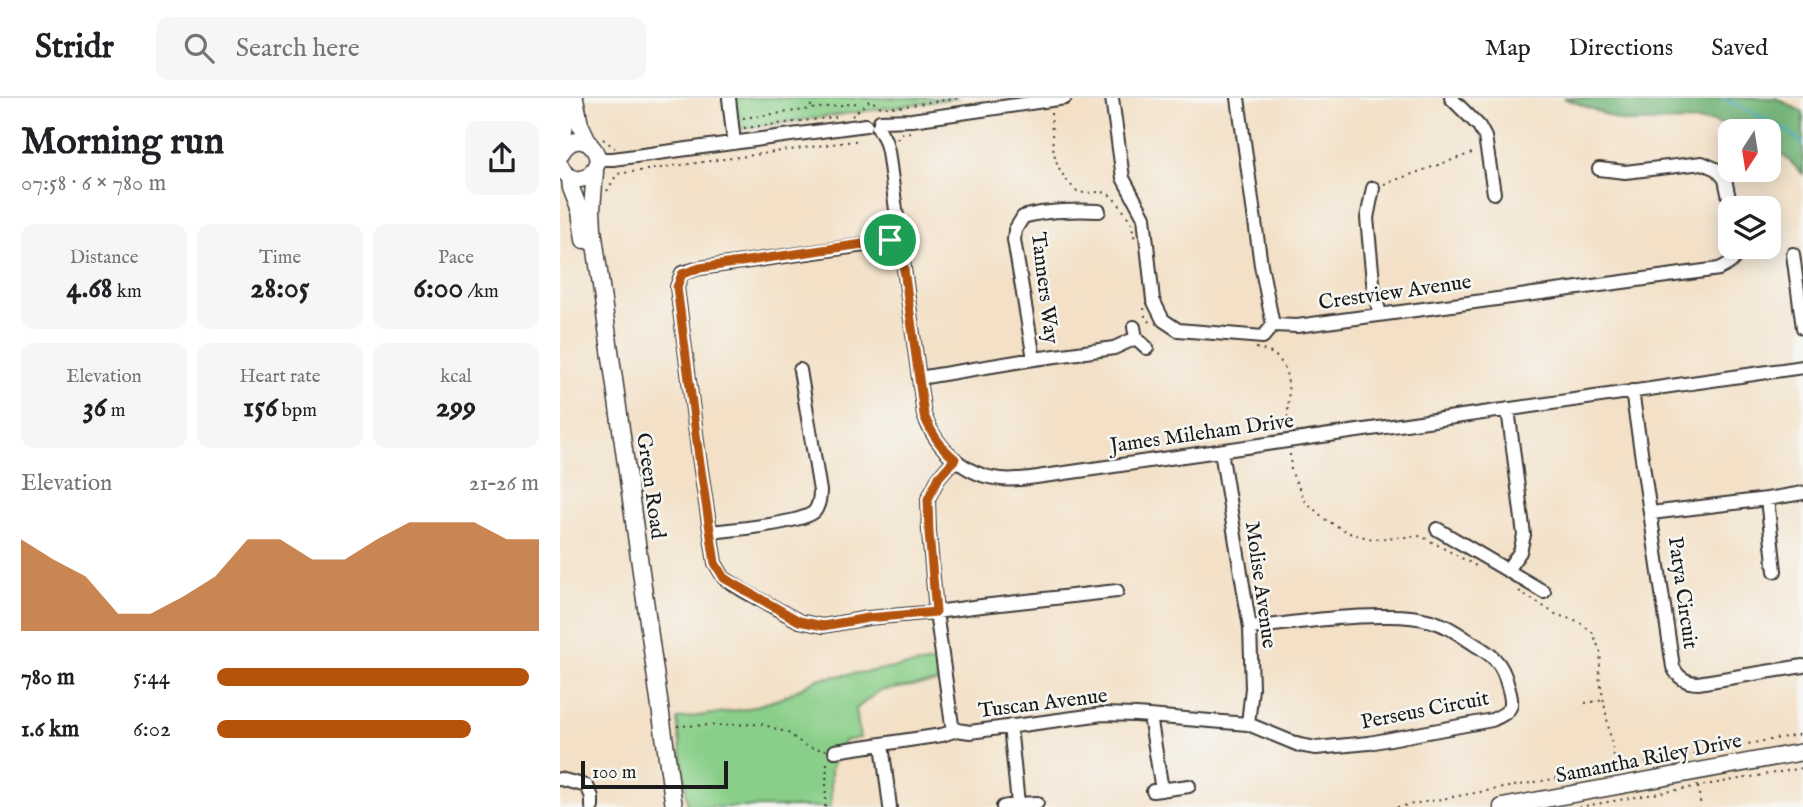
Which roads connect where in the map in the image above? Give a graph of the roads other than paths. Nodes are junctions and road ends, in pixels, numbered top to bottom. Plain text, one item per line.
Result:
1 (564, 98) edge
2 (575, 98) edge
3 (729, 98) edge
4 (1065, 98) edge
5 (1112, 98) edge
6 (1238, 98) edge
7 (1451, 98) edge
8 (875, 124) junction
9 (734, 136) junction
10 (589, 144) junction
11 (563, 162) edge
12 (597, 165) junction
13 (1599, 169) dead end
14 (1373, 188) road end
15 (1494, 193) dead end
16 (1729, 196) edge
17 (1099, 211) dead end
18 (900, 240) junction
19 (1793, 254) dead end
20 (1734, 259) edge
21 (1380, 314) junction
22 (1273, 325) junction
23 (1803, 327) edge
24 (1147, 348) dead end
25 (1034, 359) junction
26 (1803, 368) edge
27 (800, 370) dead end
28 (919, 378) junction
29 (1632, 391) junction
30 (1508, 408) junction
31 (1221, 451) junction
32 (955, 459) junction
33 (1803, 493) edge
34 (1767, 499) junction
35 (1651, 513) junction
36 (1437, 528) dead end
37 (711, 533) junction
38 (1507, 570) junction
39 (1775, 571) dead end
40 (1117, 591) dead end
41 (1544, 592) dead end
42 (936, 612) junction
43 (1250, 628) junction
44 (1803, 666) edge
45 (1150, 716) junction
46 (1248, 724) junction
47 (1010, 726) junction
48 (957, 730) junction
49 (882, 744) junction
50 (835, 751) road end
51 (1803, 752) edge
52 (560, 779) edge
53 (1189, 786) dead end
54 (1037, 803) dead end
55 (1018, 804) junction
56 (592, 807) edge
57 (664, 807) edge
58 (674, 807) edge
59 (890, 807) edge
60 (1003, 807) edge
61 (1502, 807) edge

1 - 11 main road, Green Road
2 - 10 main road
3 - 9 street
4 - 8 street
5 - 22 street, Crestview Avenue
6 - 22 street
7 - 15 street
8 - 9 street
8 - 18 street, James Mileham Drive
9 - 12 street
10 - 11 main road
10 - 12 main road
11 - 12 main road
11 - 57 main road, Green Road
12 - 58 main road, Green Road
13 - 16 street
14 - 21 street
17 - 25 street, Tanners Way
18 - 28 street, James Mileham Drive
18 - 37 street
19 - 23 street
20 - 21 street, Crestview Avenue
21 - 22 street, Crestview Avenue
24 - 25 street
25 - 28 street
26 - 29 street, James Mileham Drive
27 - 37 street
28 - 32 street, James Mileham Drive
29 - 30 street, James Mileham Drive
29 - 35 street, Patya Circuit
30 - 31 street, James Mileham Drive
30 - 38 street
31 - 32 street, James Mileham Drive
31 - 43 street, Molise Avenue
32 - 42 street, Tuscan Avenue
33 - 34 street, Patya Circuit
34 - 35 street, Patya Circuit
34 - 39 street
35 - 44 street, Patya Circuit
36 - 38 street
37 - 42 street
38 - 41 street
40 - 42 street
42 - 48 street, Tuscan Avenue
43 - 46 street, Molise Avenue
43 - 46 street, Perseus Circuit
45 - 46 street, Tuscan Avenue
45 - 47 street, Tuscan Avenue
45 - 53 street
47 - 48 street, Tuscan Avenue
47 - 55 street
48 - 49 street
49 - 50 street
49 - 59 street
51 - 61 main road, Samantha Riley Drive
52 - 56 street
54 - 55 street
55 - 60 street

